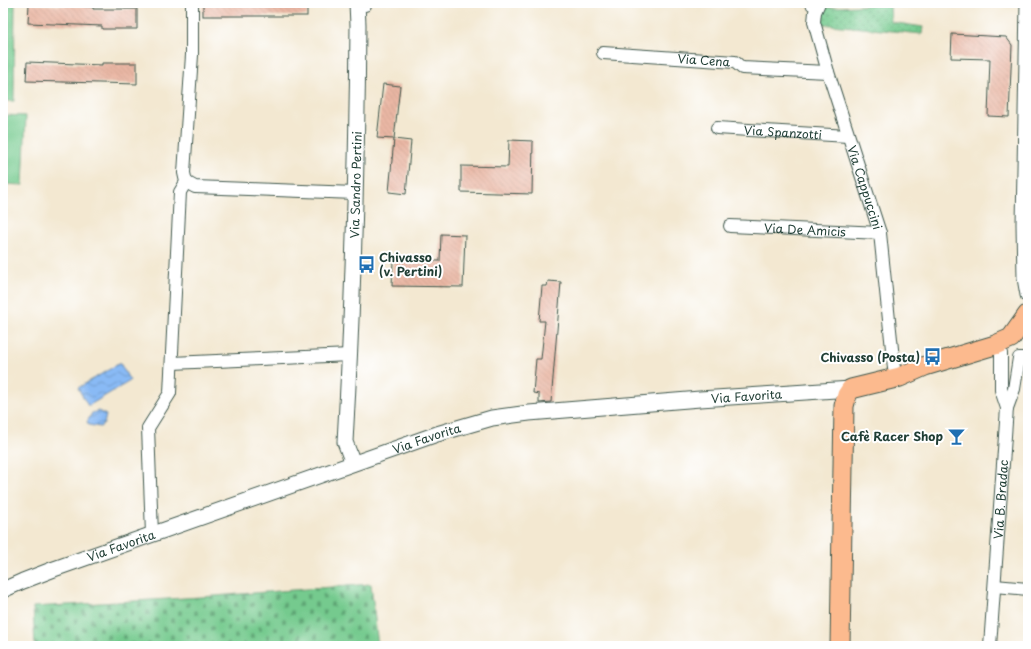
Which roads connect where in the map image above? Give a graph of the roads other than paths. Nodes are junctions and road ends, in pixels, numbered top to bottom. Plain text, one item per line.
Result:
1 (192, 3) edge
2 (363, 3) edge
3 (819, 3) edge
4 (1028, 3) edge
5 (603, 53) dead end
6 (828, 72) junction
7 (717, 128) dead end
8 (848, 136) junction
9 (186, 182) junction
10 (355, 193) junction
11 (730, 226) dead end
12 (880, 233) junction
13 (1026, 264) edge
14 (1028, 295) edge
15 (1028, 300) edge
16 (1028, 314) edge
17 (1028, 333) edge
18 (1001, 353) junction
19 (350, 355) junction
20 (1028, 358) edge
21 (172, 363) junction
22 (897, 377) junction
23 (852, 389) junction
24 (1007, 408) junction
25 (353, 463) junction
26 (152, 534) junction
27 (23, 581) junction
28 (3, 584) edge
29 (995, 586) junction
30 (1028, 589) edge
31 (3, 590) edge
32 (840, 646) edge
33 (990, 646) edge

1 - 9 street
2 - 10 street, Via Sandro Pertini
3 - 6 street, Via Cappuccini
4 - 13 street
5 - 6 street, Via Cena
6 - 8 street, Via Cappuccini
7 - 8 street, Via Spanzotti
8 - 12 street, Via Cappuccini
9 - 10 street
9 - 21 street
10 - 19 street, Via Sandro Pertini
11 - 12 street, Via De Amicis
12 - 22 street, Via Cappuccini
13 - 14 street
15 - 16 main road
16 - 22 main road
17 - 18 main road
18 - 22 main road
18 - 24 street, Via B. Bradac
19 - 21 street
19 - 25 street, Via Sandro Pertini
20 - 24 street
21 - 26 street
22 - 23 main road
23 - 25 street, Via Favorita
23 - 32 main road
24 - 29 street, Via B. Bradac
25 - 26 street, Via Favorita
26 - 27 street, Via Favorita
27 - 28 street, Via Favorita
27 - 31 street, Via Favorita
29 - 30 street
29 - 33 street, Via B. Bradac

